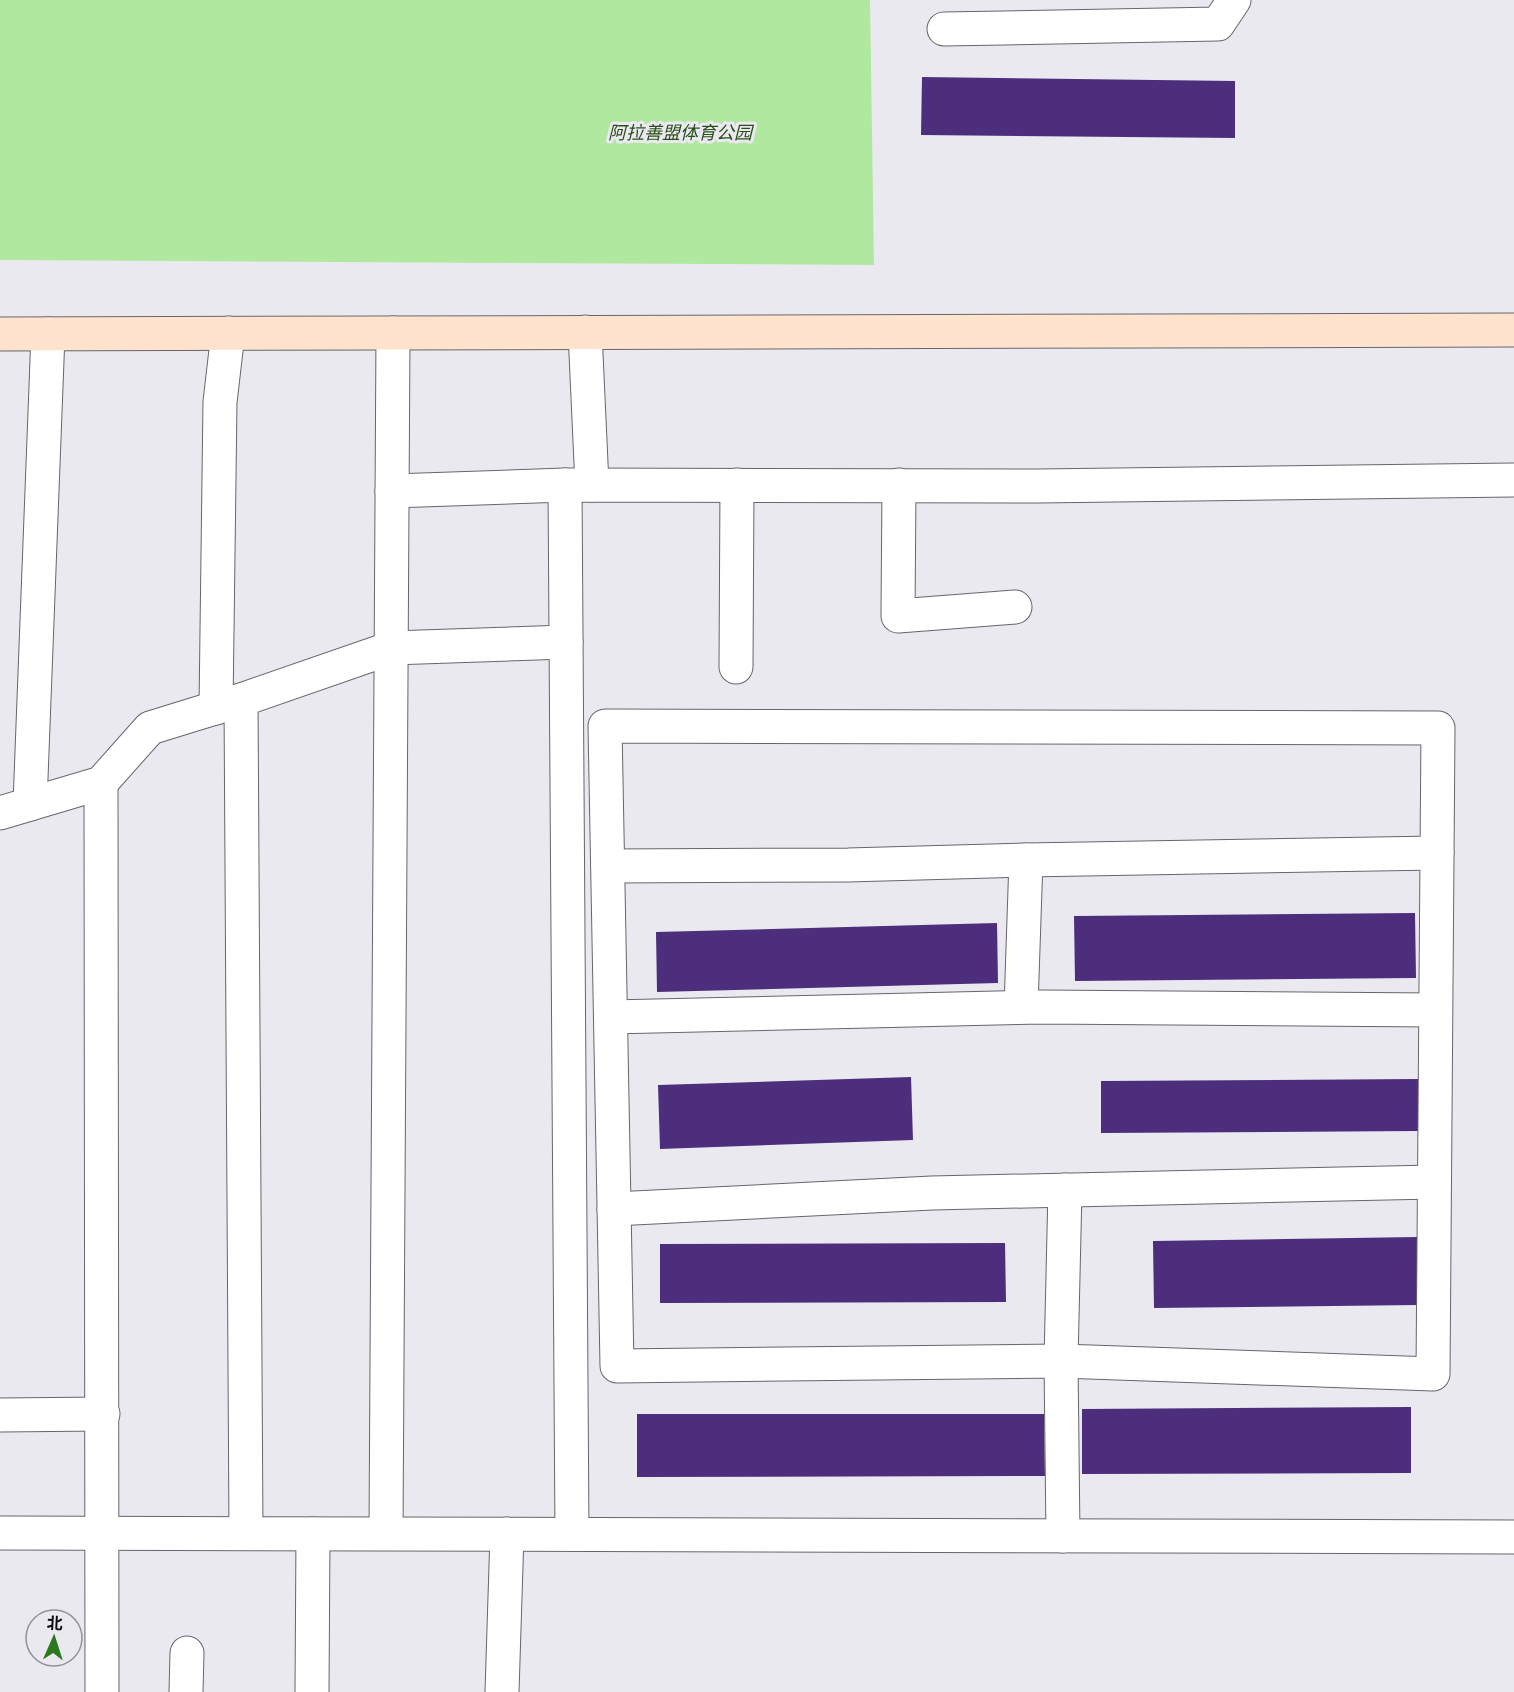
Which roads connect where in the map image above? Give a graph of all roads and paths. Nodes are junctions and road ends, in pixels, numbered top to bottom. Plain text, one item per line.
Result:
1 (1234, 0) edge
2 (944, 29) dead end
3 (1514, 330) edge
4 (585, 332) junction
5 (228, 333) junction
6 (393, 333) junction
7 (0, 334) edge
8 (48, 334) junction
9 (1514, 480) edge
10 (579, 485) junction
11 (737, 485) junction
12 (899, 485) junction
13 (392, 491) junction
14 (1015, 607) dead end
15 (566, 642) junction
16 (391, 648) junction
17 (736, 667) dead end
18 (228, 704) junction
19 (101, 783) junction
20 (15, 808) edge
21 (1437, 854) junction
22 (1026, 860) junction
23 (608, 866) junction
24 (1021, 1007) junction
25 (1435, 1011) junction
26 (611, 1017) junction
27 (1434, 1182) junction
28 (1065, 1190) junction
29 (614, 1209) junction
30 (1060, 1361) junction
31 (103, 1414) junction
32 (0, 1415) edge
33 (0, 1533) edge
34 (103, 1533) junction
35 (246, 1533) junction
36 (386, 1533) junction
37 (313, 1534) junction
38 (507, 1534) junction
39 (572, 1534) junction
40 (1063, 1536) junction
41 (1514, 1537) edge
42 (187, 1653) dead end
43 (102, 1692) edge
44 (186, 1692) edge
45 (312, 1692) edge
46 (502, 1692) edge

1 - 2 street
3 - 4 street
4 - 6 street
4 - 10 street
5 - 6 street
5 - 8 street
5 - 18 street
6 - 13 street
7 - 8 street
8 - 20 street
9 - 12 street
10 - 11 street
10 - 13 street
10 - 15 street
11 - 12 street
11 - 17 street
12 - 14 street
13 - 16 street
15 - 16 street
15 - 39 street
16 - 18 street
16 - 36 street
18 - 19 street
18 - 35 street
19 - 20 street
19 - 31 street
21 - 22 street
21 - 23 street
21 - 25 street
22 - 23 street
22 - 24 street
23 - 26 street
24 - 25 street
24 - 26 street
25 - 27 street
26 - 29 street
27 - 28 street
27 - 30 street
28 - 29 street
28 - 30 street
29 - 30 street
30 - 40 street
31 - 32 street
31 - 34 street
33 - 34 street
34 - 35 street
34 - 43 street
35 - 37 street
36 - 37 street
36 - 38 street
37 - 45 street
38 - 39 street
38 - 46 street
39 - 40 street
40 - 41 street
42 - 44 street

